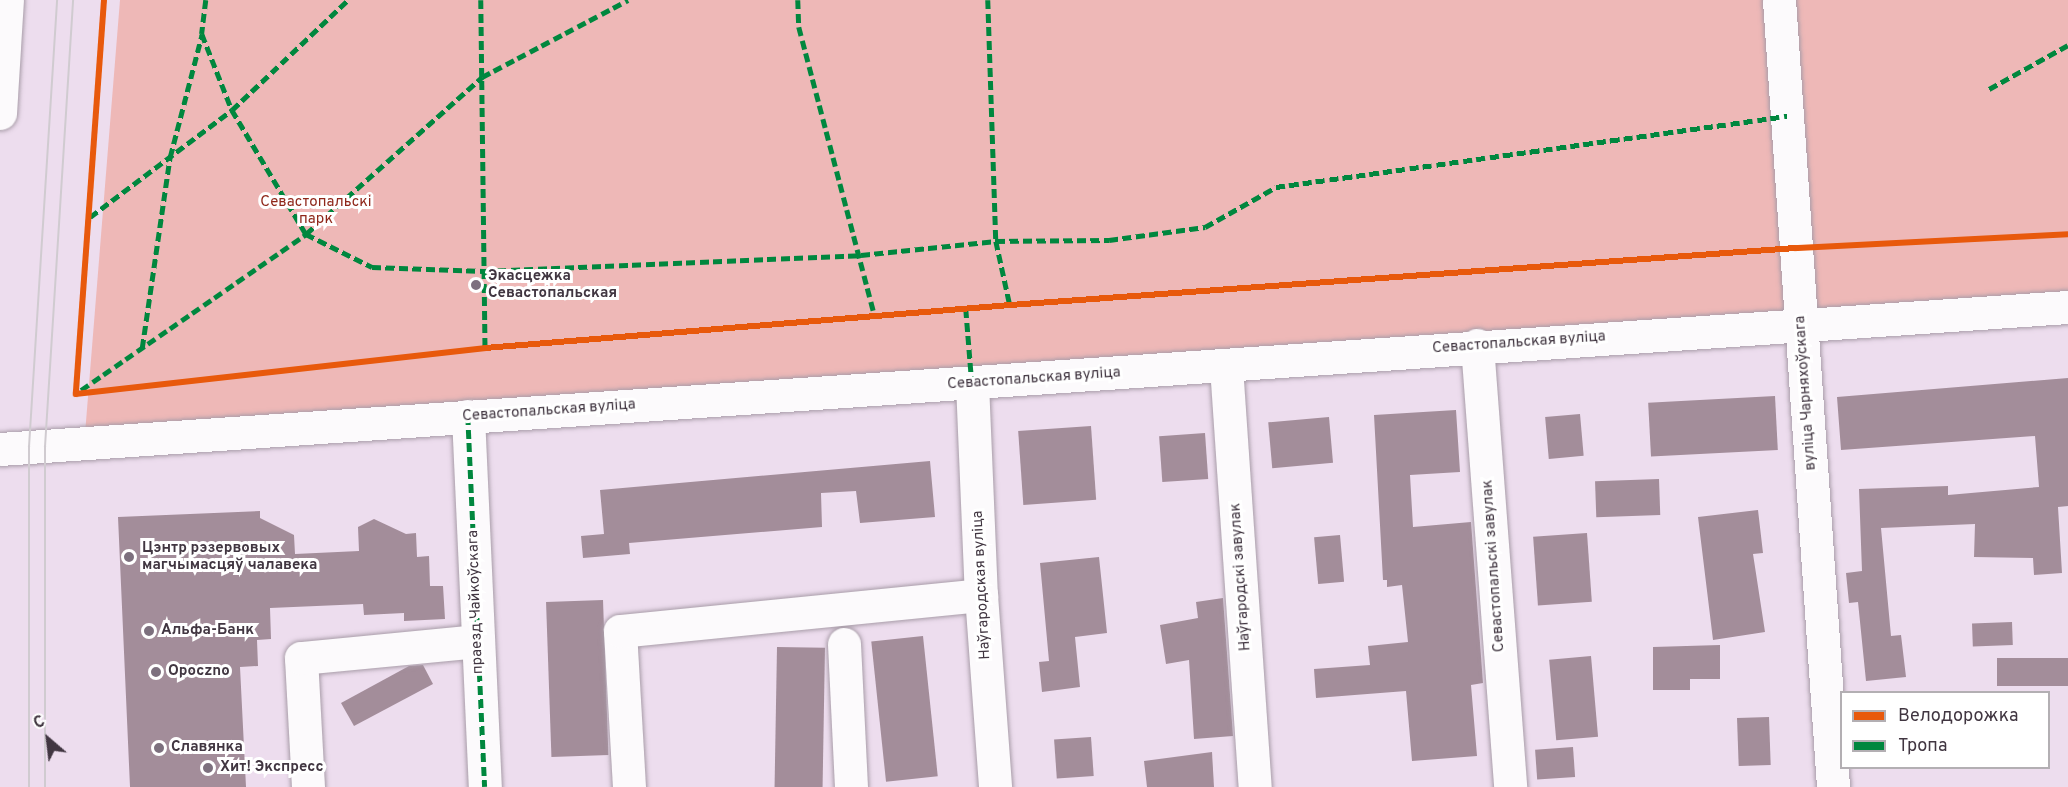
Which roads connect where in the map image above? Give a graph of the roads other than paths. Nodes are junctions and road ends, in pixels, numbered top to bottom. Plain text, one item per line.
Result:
1 (7, 0) edge
2 (1779, 0) edge
3 (0, 113) edge
4 (2068, 307) edge
5 (1800, 324) junction
6 (1477, 345) junction
7 (1226, 366) junction
8 (972, 383) junction
9 (468, 416) junction
10 (0, 449) edge
11 (981, 595) junction
12 (464, 642) junction
13 (844, 644) dead end
14 (427, 672) dead end
15 (308, 787) edge
16 (484, 787) edge
17 (629, 787) edge
18 (851, 787) edge
19 (995, 787) edge
20 (1255, 787) edge
21 (1510, 787) edge
22 (1833, 787) edge

1 - 3 street
2 - 5 street, вуліца Чарняхоўскага
4 - 5 street, Севастопальская вуліца
5 - 6 street, Севастопальская вуліца
5 - 22 street, вуліца Чарняхоўскага
6 - 7 street, Севастопальская вуліца
6 - 21 street, Севастопальскі завулак
7 - 8 street, Севастопальская вуліца
7 - 20 street, Наўгародскі завулак
8 - 9 street, Севастопальская вуліца
8 - 11 street, Наўгародская вуліца
9 - 10 street, Севастопальская вуліца
9 - 12 street, праезд Чайкоўскага
11 - 17 street
11 - 19 street, Наўгародская вуліца
12 - 14 street
12 - 15 street
12 - 16 street, праезд Чайкоўскага
13 - 18 street

